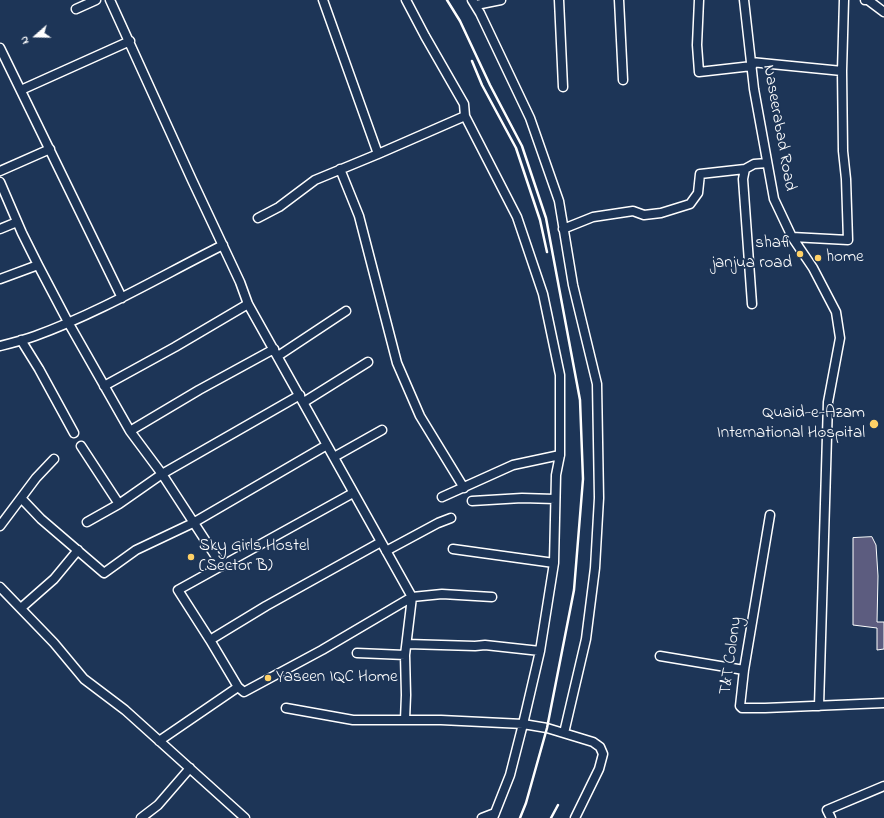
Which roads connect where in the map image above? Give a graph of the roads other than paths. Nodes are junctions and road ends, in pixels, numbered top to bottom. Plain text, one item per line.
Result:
1 (96, 0) edge
2 (110, 0) edge
3 (323, 0) edge
4 (406, 0) edge
5 (501, 0) edge
6 (559, 0) edge
7 (619, 0) edge
8 (699, 0) edge
9 (744, 0) edge
10 (844, 0) edge
11 (865, 0) edge
12 (474, 3) edge
13 (76, 9) dead end
14 (884, 12) edge
15 (130, 41) junction
16 (0, 48) edge
17 (751, 64) junction
18 (842, 71) junction
19 (623, 80) dead end
20 (563, 87) dead end
21 (21, 90) junction
22 (465, 116) junction
23 (50, 149) junction
24 (378, 154) junction
25 (767, 163) junction
26 (340, 169) junction
27 (745, 169) junction
28 (0, 171) edge
29 (0, 182) edge
30 (258, 218) dead end
31 (17, 222) junction
32 (0, 229) edge
33 (563, 229) junction
34 (792, 237) junction
35 (223, 245) junction
36 (38, 265) junction
37 (0, 279) edge
38 (122, 298) junction
39 (248, 304) junction
40 (752, 304) dead end
41 (346, 311) dead end
42 (68, 322) junction
43 (21, 340) junction
44 (0, 346) edge
45 (276, 352) junction
46 (368, 362) dead end
47 (104, 386) junction
48 (302, 398) junction
49 (382, 430) dead end
50 (130, 431) junction
51 (74, 433) dead end
52 (327, 445) junction
53 (81, 446) dead end
54 (560, 455) junction
55 (334, 458) junction
56 (54, 459) dead end
57 (162, 474) junction
58 (464, 488) junction
59 (353, 493) junction
60 (442, 497) dead end
61 (22, 498) junction
62 (555, 499) junction
63 (472, 501) dead end
64 (119, 504) junction
65 (770, 515) dead end
66 (451, 518) dead end
67 (87, 522) dead end
68 (193, 523) junction
69 (0, 526) edge
70 (381, 542) junction
71 (453, 548) dead end
72 (78, 550) junction
73 (386, 551) junction
74 (554, 562) junction
75 (222, 566) junction
76 (0, 587) edge
77 (412, 597) junction
78 (492, 597) dead end
79 (20, 608) junction
80 (210, 640) junction
81 (407, 644) junction
82 (540, 651) junction
83 (356, 653) dead end
84 (405, 655) junction
85 (660, 656) dead end
86 (744, 670) junction
87 (238, 687) junction
88 (884, 703) edge
89 (819, 706) junction
90 (286, 708) dead end
91 (405, 720) junction
92 (523, 724) junction
93 (564, 733) junction
94 (159, 741) junction
95 (190, 768) junction
96 (884, 786) edge
97 (494, 815) edge
98 (141, 818) edge
99 (245, 818) edge
100 (482, 818) edge
101 (575, 818) edge
102 (831, 818) edge

1 - 13 street
2 - 15 street
3 - 24 street
4 - 22 street
5 - 12 street
6 - 20 street
7 - 19 street
8 - 17 street
9 - 17 street, Naseerabad Road
10 - 18 street
11 - 14 street
12 - 33 street
15 - 21 street
15 - 35 street
16 - 21 street
17 - 18 street
17 - 25 street, Naseerabad Road
18 - 34 street
21 - 23 street
22 - 24 street
22 - 54 street
23 - 28 street
23 - 38 street
24 - 26 street
25 - 27 street
25 - 34 street, Naseerabad Road
26 - 30 street
26 - 58 street
27 - 33 street
27 - 40 street
29 - 31 street
31 - 32 street
31 - 36 street
33 - 93 street
34 - 89 street, Naseerabad Road
35 - 38 street
35 - 39 street
36 - 37 street
36 - 42 street
38 - 42 street
39 - 45 street
39 - 47 street
41 - 45 street
42 - 43 street
42 - 47 street
43 - 44 street
43 - 51 street
45 - 48 street
45 - 50 street
46 - 48 street
47 - 50 street
48 - 52 street
48 - 57 street
49 - 55 street
50 - 57 street
52 - 55 street
52 - 68 street
53 - 64 street
54 - 58 street
54 - 62 street
55 - 59 street
56 - 61 street
57 - 64 street
57 - 68 street
58 - 60 street
59 - 70 street
59 - 75 street
61 - 69 street
61 - 72 street
62 - 63 street
62 - 74 street
64 - 67 street
65 - 86 street, T&T Colony
66 - 73 street
68 - 72 street
68 - 75 street
70 - 73 street
70 - 80 street
71 - 74 street
72 - 79 street
73 - 77 street
74 - 82 street
75 - 80 street
76 - 79 street
77 - 78 street
77 - 81 street
77 - 87 street
79 - 94 street
80 - 87 street
81 - 82 street
81 - 84 street
82 - 92 street
83 - 84 street
84 - 91 street
85 - 86 street
86 - 89 street, T&T Colony
87 - 94 street
88 - 89 street, T&T Colony
90 - 91 street
91 - 92 street
92 - 93 street
92 - 97 street
93 - 101 street
94 - 95 street
95 - 98 street
95 - 99 street
96 - 102 street
97 - 100 street

